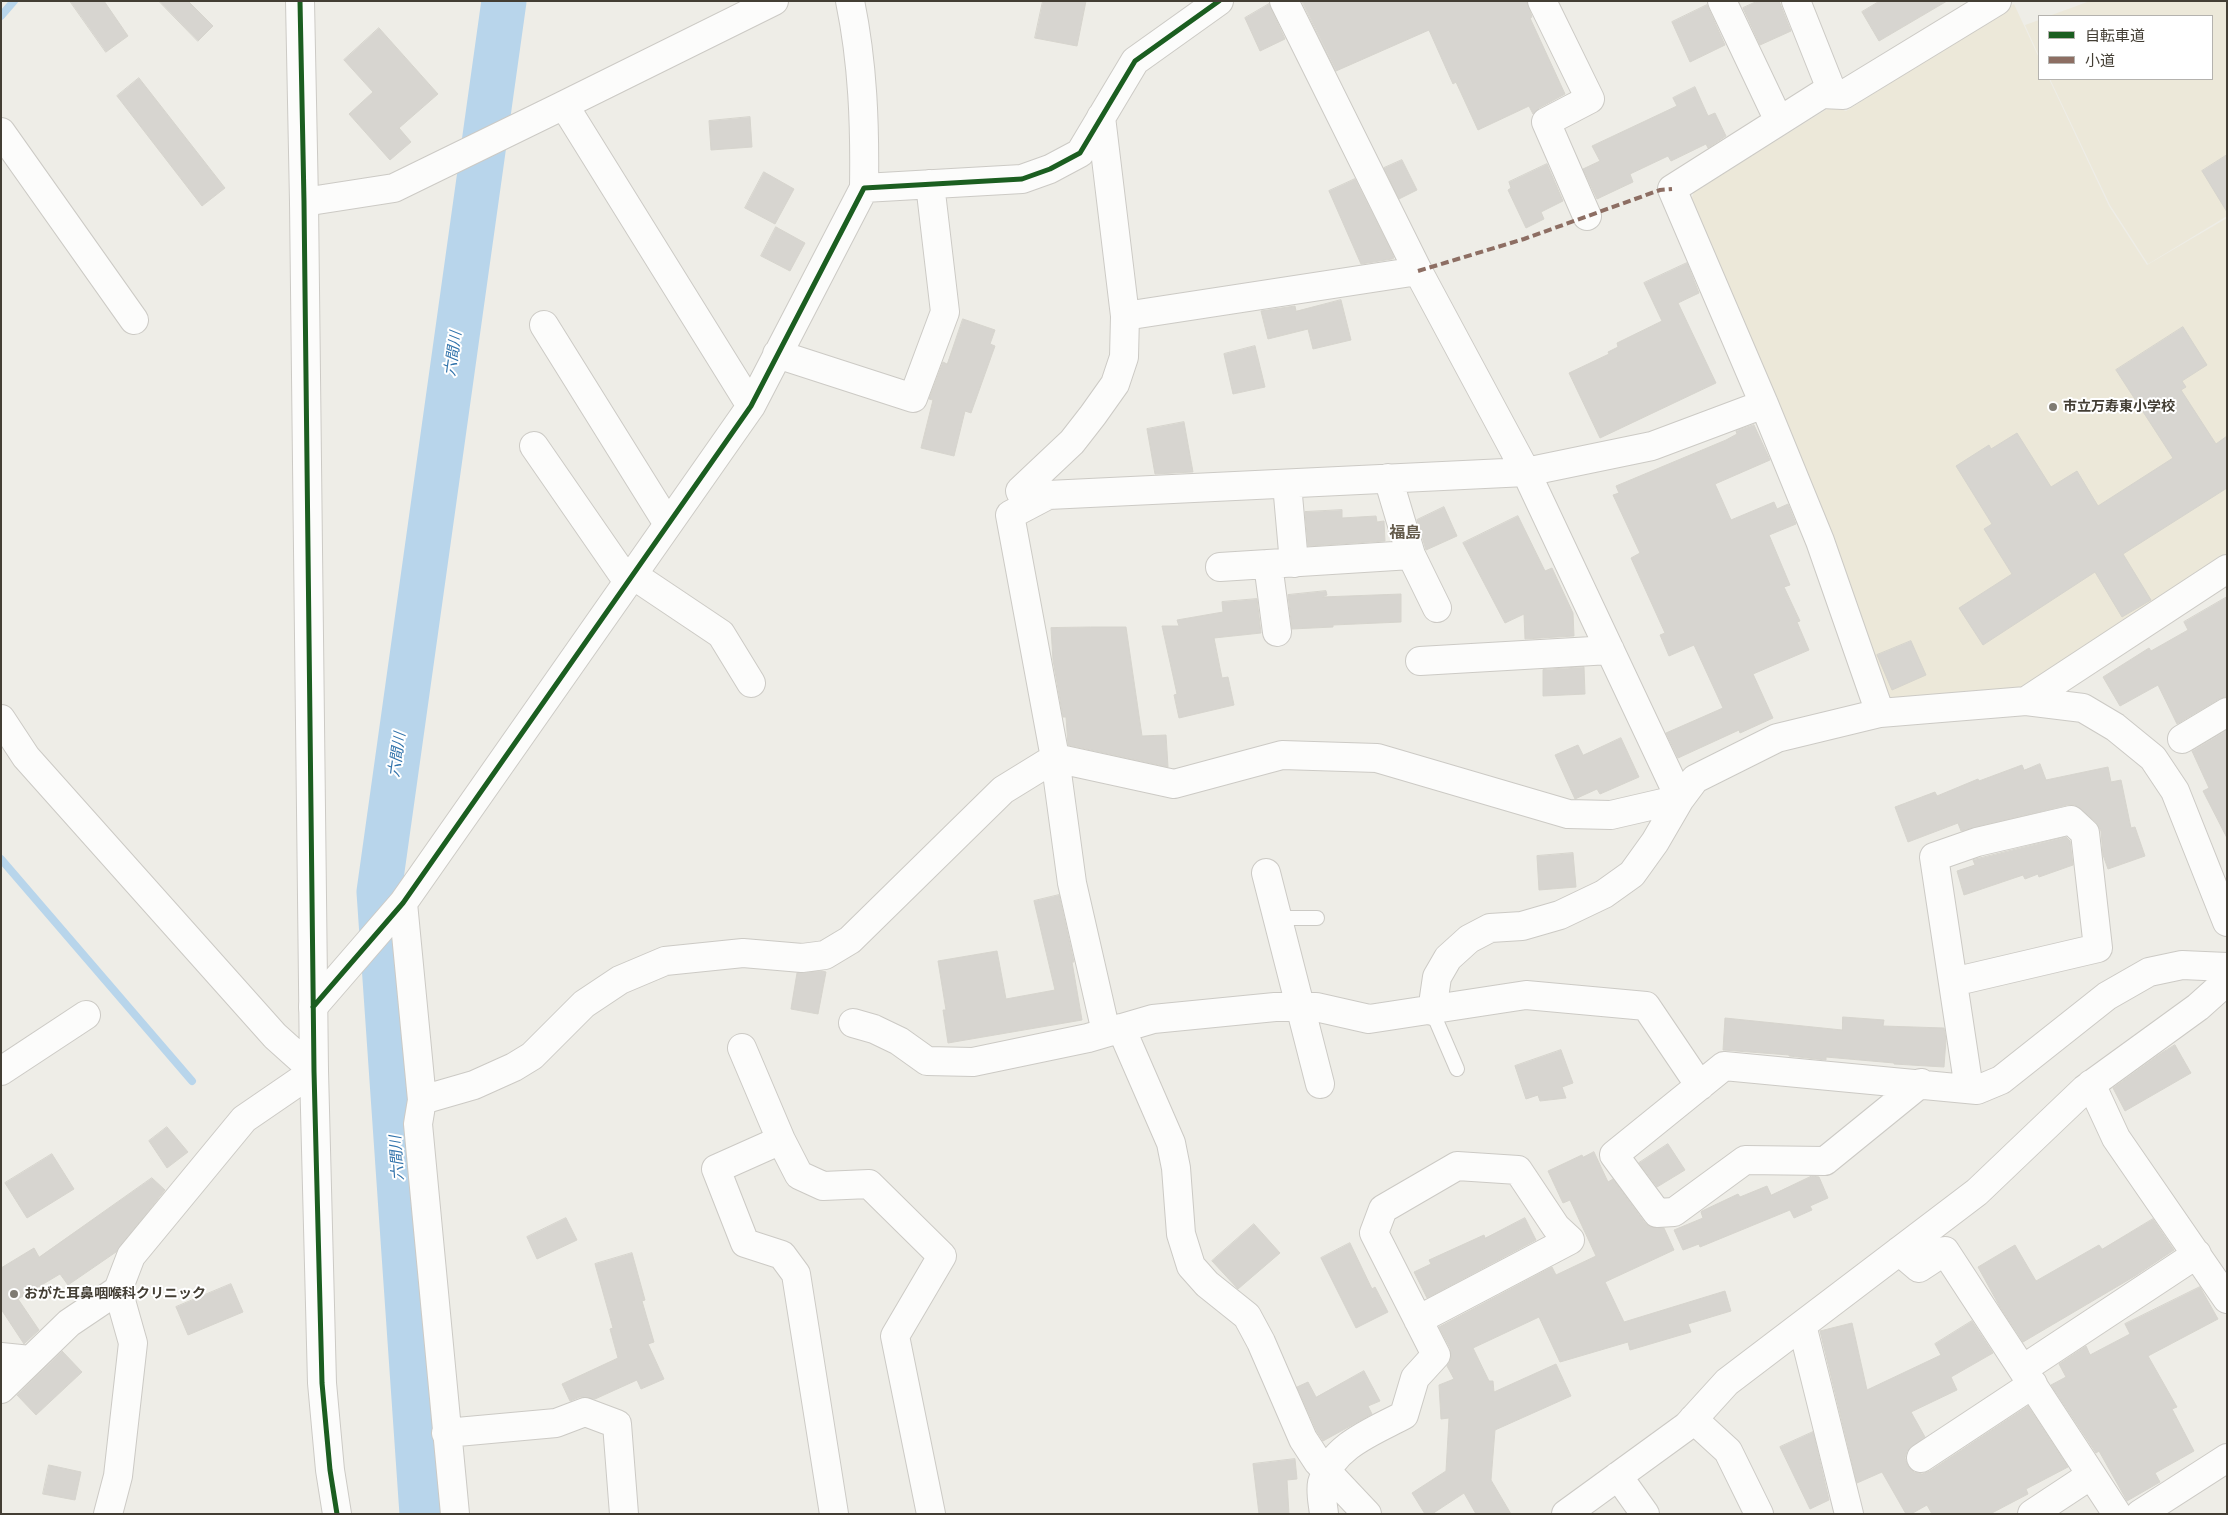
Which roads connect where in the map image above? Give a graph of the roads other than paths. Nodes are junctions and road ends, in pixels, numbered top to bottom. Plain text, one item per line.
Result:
1 (300, 1) edge
2 (774, 1) edge
3 (850, 1) edge
4 (1219, 1) edge
5 (1284, 1) edge
6 (1542, 1) edge
7 (1722, 1) edge
8 (1796, 1) edge
9 (1997, 1) edge
10 (1833, 94) junction
11 (564, 105) junction
12 (1101, 117) junction
13 (1779, 121) junction
14 (1, 132) edge
15 (930, 184) junction
16 (864, 188) junction
17 (304, 202) junction
18 (1588, 216) dead end
19 (1418, 271) junction
20 (1126, 316) junction
21 (134, 320) dead end
22 (544, 325) dead end
23 (777, 354) junction
24 (1764, 404) junction
25 (751, 406) junction
26 (534, 446) dead end
27 (1526, 472) junction
28 (1388, 478) junction
29 (1287, 484) junction
30 (1027, 506) junction
31 (668, 524) junction
32 (1411, 555) junction
33 (1281, 563) junction
34 (1220, 567) dead end
35 (2227, 569) edge
36 (630, 578) junction
37 (1437, 608) dead end
38 (1277, 632) dead end
39 (1610, 650) junction
40 (1420, 661) dead end
41 (751, 683) dead end
42 (2026, 701) junction
43 (2227, 712) edge
44 (1880, 713) junction
45 (2, 723) edge
46 (2182, 739) dead end
47 (1055, 758) junction
48 (1680, 798) junction
49 (1266, 872) dead end
50 (400, 908) junction
51 (1278, 918) junction
52 (1317, 918) dead end
53 (2227, 922) edge
54 (1953, 982) junction
55 (2225, 985) edge
56 (313, 1007) junction
57 (1301, 1007) junction
58 (1432, 1011) junction
59 (86, 1015) dead end
60 (853, 1023) dead end
61 (1114, 1030) junction
62 (742, 1048) dead end
63 (1457, 1069) dead end
64 (1, 1071) edge
65 (314, 1071) junction
66 (1921, 1083) junction
67 (1320, 1084) dead end
68 (2091, 1084) junction
69 (1700, 1086) junction
70 (1969, 1089) junction
71 (422, 1100) junction
72 (781, 1140) junction
73 (1899, 1251) junction
74 (2197, 1254) junction
75 (118, 1290) junction
76 (2227, 1299) edge
77 (1418, 1320) junction
78 (1802, 1325) junction
79 (1, 1357) edge
80 (30, 1360) junction
81 (2028, 1377) junction
82 (1, 1389) edge
83 (1693, 1419) junction
84 (446, 1433) junction
85 (1921, 1458) dead end
86 (2227, 1458) edge
87 (1327, 1471) junction
88 (2091, 1475) junction
89 (1618, 1476) junction
90 (108, 1514) edge
91 (337, 1514) edge
92 (455, 1514) edge
93 (624, 1514) edge
94 (834, 1514) edge
95 (931, 1514) edge
96 (1324, 1514) edge
97 (1367, 1514) edge
98 (1566, 1514) edge
99 (1645, 1514) edge
100 (1760, 1514) edge
101 (1849, 1514) edge
102 (2032, 1514) edge
103 (2117, 1514) edge
104 (2140, 1514) edge

1 - 17 street
2 - 11 street
3 - 16 street
4 - 12 street
5 - 19 street
6 - 18 street
7 - 13 street
8 - 10 street
9 - 10 street
10 - 13 street
11 - 17 street
11 - 25 street
12 - 15 street
12 - 20 street
13 - 24 street
14 - 21 street
15 - 16 street
15 - 23 street
16 - 23 street
17 - 56 street
19 - 20 street
19 - 27 street
20 - 30 street
22 - 31 street
23 - 25 street
24 - 27 street
24 - 44 street
25 - 31 street
26 - 36 street
27 - 28 street
27 - 39 street
28 - 29 street
28 - 32 street
29 - 30 street
29 - 33 street
30 - 47 street
31 - 36 street
32 - 33 street
32 - 37 street
33 - 34 street
33 - 38 street
35 - 42 street
36 - 41 street
36 - 50 street
39 - 40 street
39 - 48 street
42 - 44 street
42 - 53 street
43 - 46 street
44 - 48 street
45 - 65 street
47 - 48 street
47 - 61 street
47 - 71 street
48 - 58 street
49 - 51 street
50 - 56 street
50 - 71 street
51 - 52 lane
51 - 57 street
54 - 54 street
54 - 70 street
55 - 68 street
55 - 70 street
56 - 65 street
57 - 58 street
57 - 61 street
57 - 67 street
58 - 63 lane
58 - 69 street
59 - 64 street
60 - 61 street
61 - 87 street
62 - 72 street
65 - 75 street
65 - 91 street
66 - 69 street
66 - 69 street
66 - 70 street
68 - 73 street
68 - 74 street
71 - 84 street
72 - 94 street
72 - 95 street
73 - 78 street
73 - 81 street
74 - 76 street
74 - 81 street
75 - 80 street
75 - 90 street
77 - 77 street
77 - 87 street
78 - 83 street
78 - 101 street
79 - 80 street
80 - 82 street
81 - 85 street
81 - 88 street
83 - 89 street
83 - 100 street
84 - 92 street
84 - 93 street
86 - 104 street
87 - 96 street
87 - 97 street
88 - 102 street
88 - 103 street
89 - 98 street
89 - 99 street

